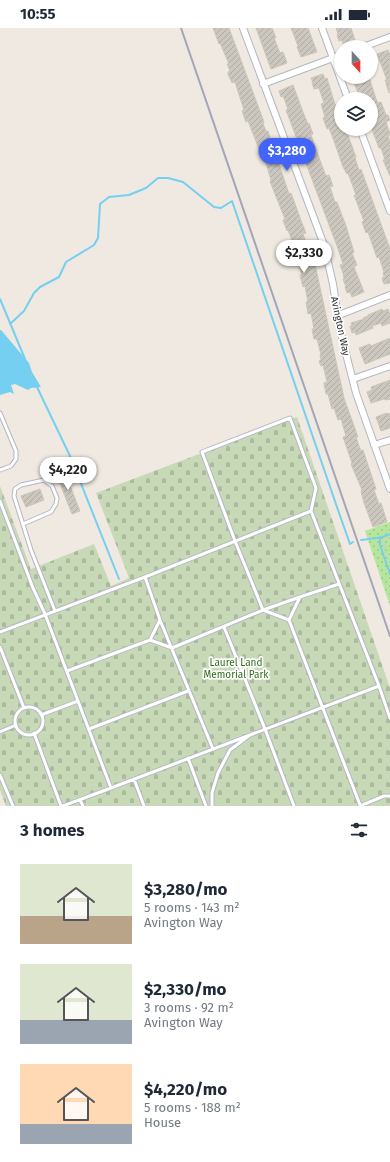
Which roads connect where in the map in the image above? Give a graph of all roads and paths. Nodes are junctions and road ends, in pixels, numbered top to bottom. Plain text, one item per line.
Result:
1 (243, 28) edge
2 (322, 28) edge
3 (390, 37) edge
4 (378, 41) edge
5 (333, 58) junction
6 (263, 84) junction
7 (345, 92) edge
8 (363, 136) edge
9 (390, 211) edge
10 (390, 295) edge
11 (339, 315) junction
12 (390, 366) edge
13 (353, 379) junction
14 (0, 412) edge
15 (390, 440) edge
16 (374, 445) junction
17 (0, 470) edge
18 (390, 489) edge
19 (0, 500) edge
20 (311, 511) junction
21 (23, 524) junction
22 (390, 538) edge
23 (235, 541) junction
24 (390, 558) edge
25 (145, 577) junction
26 (339, 584) junction
27 (300, 597) junction
28 (263, 610) junction
29 (55, 611) junction
30 (45, 614) junction
31 (160, 620) junction
32 (289, 620) junction
33 (224, 627) junction
34 (0, 632) edge
35 (150, 640) junction
36 (0, 647) edge
37 (172, 648) junction
38 (67, 671) junction
39 (379, 686) junction
40 (188, 692) junction
41 (78, 701) junction
42 (323, 707) junction
43 (24, 708) junction
44 (41, 715) junction
45 (390, 718) edge
46 (16, 726) junction
47 (265, 729) junction
48 (89, 730) junction
49 (0, 732) edge
50 (34, 733) junction
51 (250, 735) junction
52 (213, 749) junction
53 (188, 758) junction
54 (0, 775) edge
55 (134, 779) junction
56 (111, 788) junction
57 (390, 796) edge
58 (80, 800) junction
59 (13, 806) edge
60 (62, 806) edge
61 (82, 806) edge
62 (144, 806) edge
63 (206, 806) edge
64 (212, 806) edge
65 (294, 806) edge
66 (359, 806) edge

1 - 6 street, Avington Way
2 - 5 street
3 - 4 street
5 - 6 street
5 - 7 street
6 - 11 street, Avington Way
8 - 9 street
10 - 11 street
11 - 13 street, Avington Way
12 - 13 street
13 - 16 street, Avington Way
14 - 17 lane
15 - 16 street
16 - 18 street, Avington Way
19 - 30 lane
20 - 23 lane
20 - 23 lane
20 - 26 lane
21 - 21 lane
21 - 29 lane
22 - 24 path
23 - 25 lane
23 - 28 lane
25 - 29 lane
25 - 31 lane
26 - 27 lane
26 - 39 lane
27 - 28 lane
27 - 32 lane
28 - 32 lane
28 - 33 lane
29 - 30 lane
30 - 34 lane
30 - 38 lane
31 - 35 lane
31 - 37 lane
32 - 42 lane
33 - 37 lane
33 - 47 lane
35 - 37 lane
35 - 38 lane
36 - 43 lane
37 - 40 lane
38 - 41 lane
39 - 42 lane
39 - 45 lane
40 - 48 lane
40 - 52 lane
41 - 44 lane
41 - 48 lane
42 - 47 lane
42 - 66 lane
43 - 44 lane
43 - 46 lane
44 - 50 lane
46 - 49 lane
46 - 50 lane
47 - 51 lane
47 - 65 lane
48 - 56 lane
50 - 60 lane
51 - 52 lane
51 - 64 lane
52 - 53 lane
53 - 55 lane
53 - 63 lane
54 - 59 lane
55 - 56 lane
55 - 62 lane
56 - 58 lane
57 - 66 lane
58 - 60 lane
58 - 61 lane

